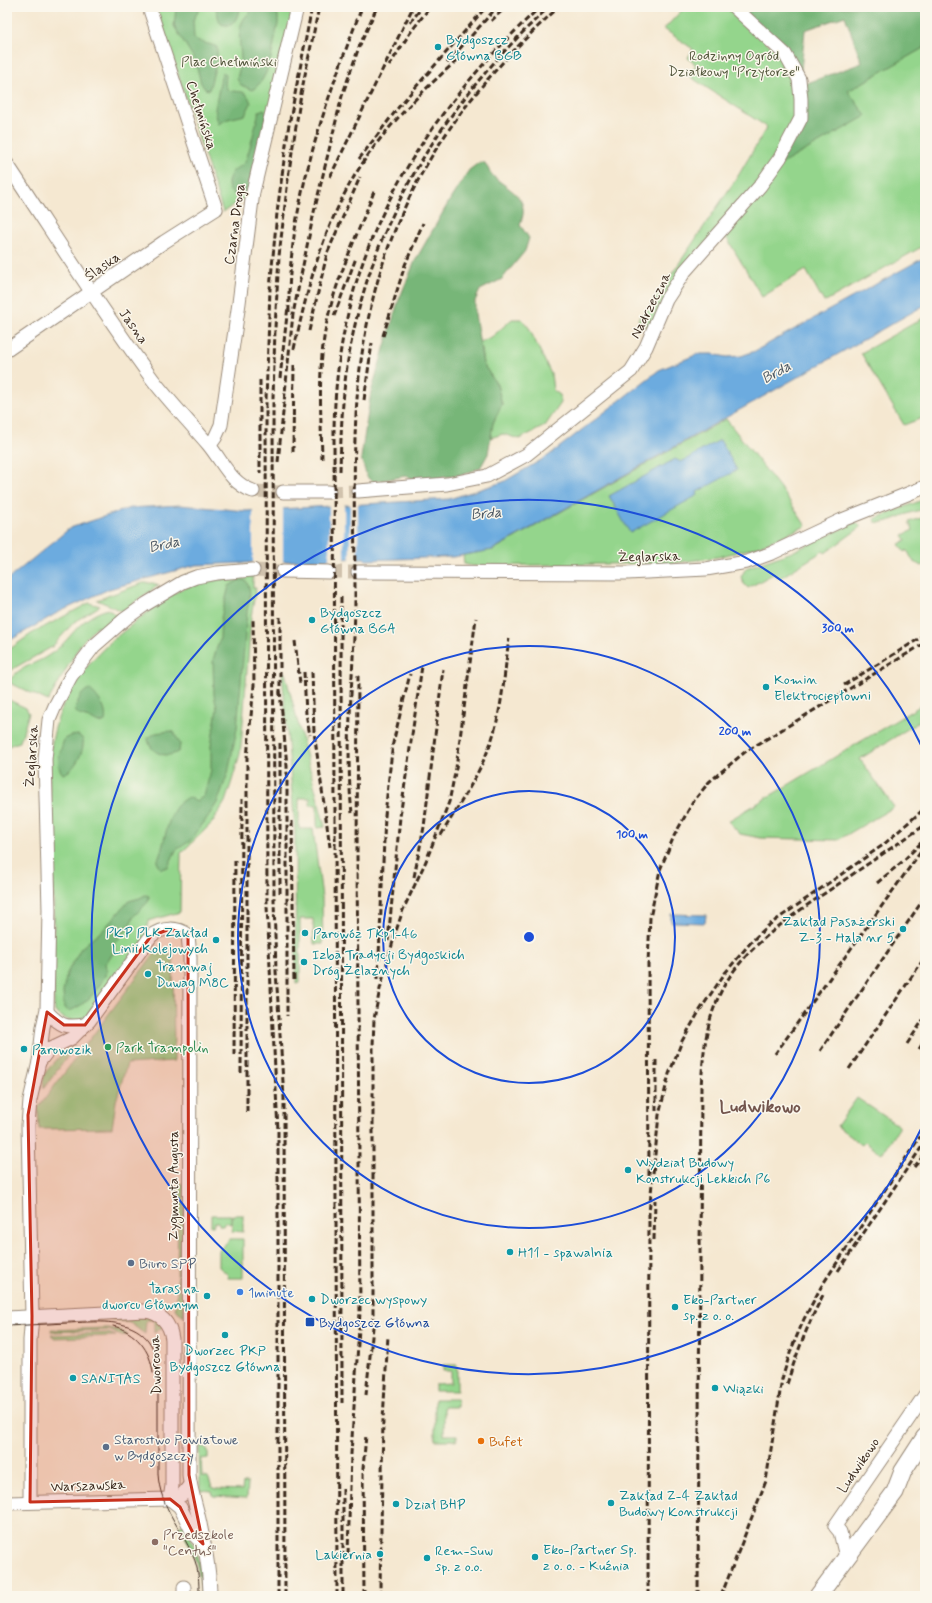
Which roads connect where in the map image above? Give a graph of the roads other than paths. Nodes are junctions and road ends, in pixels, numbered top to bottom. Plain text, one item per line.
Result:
1 (150, 7) edge
2 (297, 7) edge
3 (734, 7) edge
4 (7, 164) edge
5 (216, 209) joint
6 (92, 293) junction
7 (7, 350) edge
8 (210, 446) junction
9 (925, 488) edge
10 (253, 491) tunnel mouth
11 (358, 491) tunnel mouth
12 (283, 492) tunnel mouth
13 (329, 492) tunnel mouth
14 (253, 570) tunnel mouth
15 (283, 571) tunnel mouth
16 (329, 572) tunnel mouth
17 (358, 572) tunnel mouth
18 (47, 1012) junction
19 (85, 1025) junction
20 (39, 1062) junction
21 (32, 1316) junction
22 (7, 1318) edge
23 (925, 1395) edge
24 (925, 1437) edge
25 (925, 1459) edge
26 (190, 1485) junction
27 (895, 1492) junction
28 (170, 1499) junction
29 (30, 1502) junction
30 (7, 1503) edge
31 (203, 1544) junction
32 (846, 1557) junction
33 (210, 1596) edge
34 (818, 1596) edge

1 - 5 street, Chełmińska
2 - 8 street, Czarna Droga
3 - 11 street, Nadrzeczna
4 - 6 street, Jasna
5 - 6 street, Śląska
6 - 7 street, Śląska
6 - 8 street, Jasna
8 - 10 street, Jasna
9 - 17 street, Żeglarska
12 - 13 street
14 - 18 street, Żeglarska
15 - 16 street
18 - 19 street
18 - 20 street, Żeglarska
19 - 20 street
19 - 26 street, Zygmunta Augusta
20 - 21 street, Żeglarska
21 - 22 street, Dworcowa
21 - 28 street, Dworcowa
21 - 29 street, Żeglarska
23 - 32 street, Ludwikowo
24 - 27 main road
25 - 27 main road
26 - 28 street
26 - 31 street, Zygmunta Augusta
27 - 32 main road
28 - 29 street, Warszawska
28 - 31 street, Zygmunta Augusta
29 - 30 street, Warszawska
31 - 33 street, Zygmunta Augusta
32 - 34 main road

